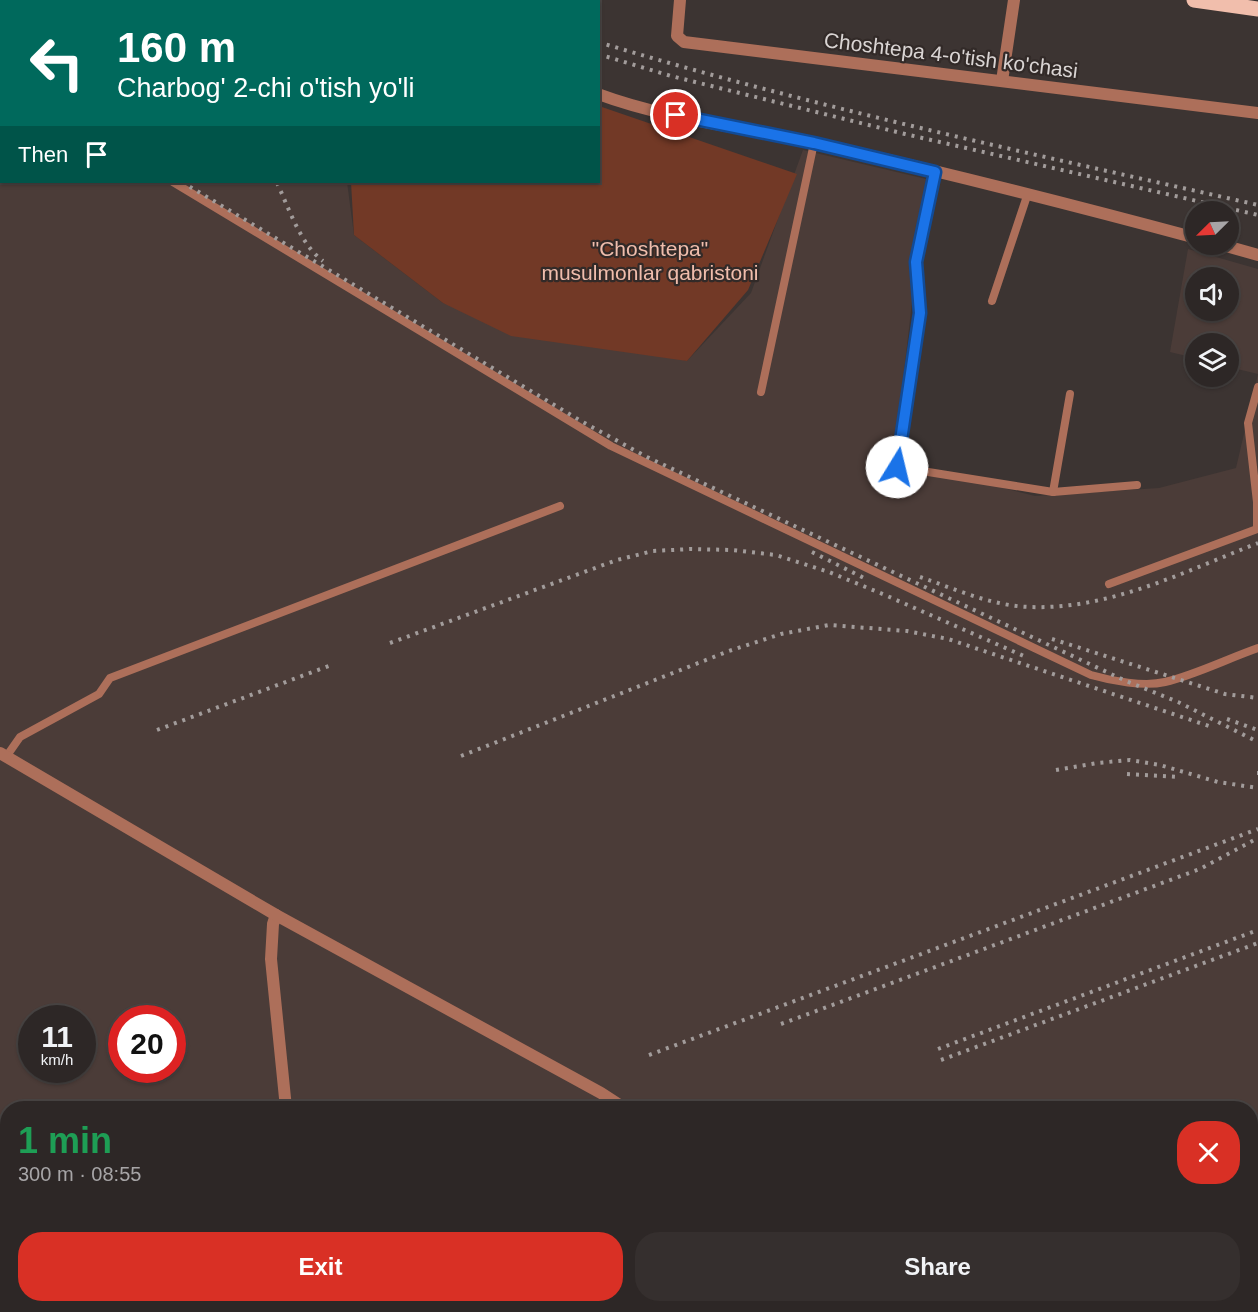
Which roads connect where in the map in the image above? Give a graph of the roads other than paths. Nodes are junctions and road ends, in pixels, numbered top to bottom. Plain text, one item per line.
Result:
1 (680, 0) edge
2 (1014, 0) edge
3 (1194, 0) edge
4 (1258, 9) edge
5 (1002, 81) junction
6 (600, 95) edge
7 (1258, 113) edge
8 (814, 143) junction
9 (935, 172) junction
10 (175, 183) edge
11 (1028, 193) junction
12 (1185, 235) edge
13 (1239, 250) edge
14 (1258, 255) edge
15 (992, 301) dead end
16 (1258, 387) edge
17 (761, 392) dead end
18 (1070, 394) dead end
19 (1137, 485) dead end
20 (1053, 492) junction
21 (560, 506) dead end
22 (1109, 584) dead end
23 (1258, 648) edge
24 (3, 755) edge
25 (276, 915) junction
26 (285, 1101) edge
27 (613, 1101) edge

1 - 5 street, Choshtepa 4-o'tish ko'chasi
2 - 5 street
3 - 4 main road
5 - 7 street, Choshtepa 4-o'tish ko'chasi
6 - 8 street
8 - 9 street
8 - 17 lane
9 - 11 street
9 - 20 lane
10 - 23 lane
11 - 12 street
11 - 15 lane
13 - 14 street
16 - 22 lane
18 - 20 lane
19 - 20 lane
21 - 24 lane
24 - 25 street
25 - 26 street
25 - 27 street

